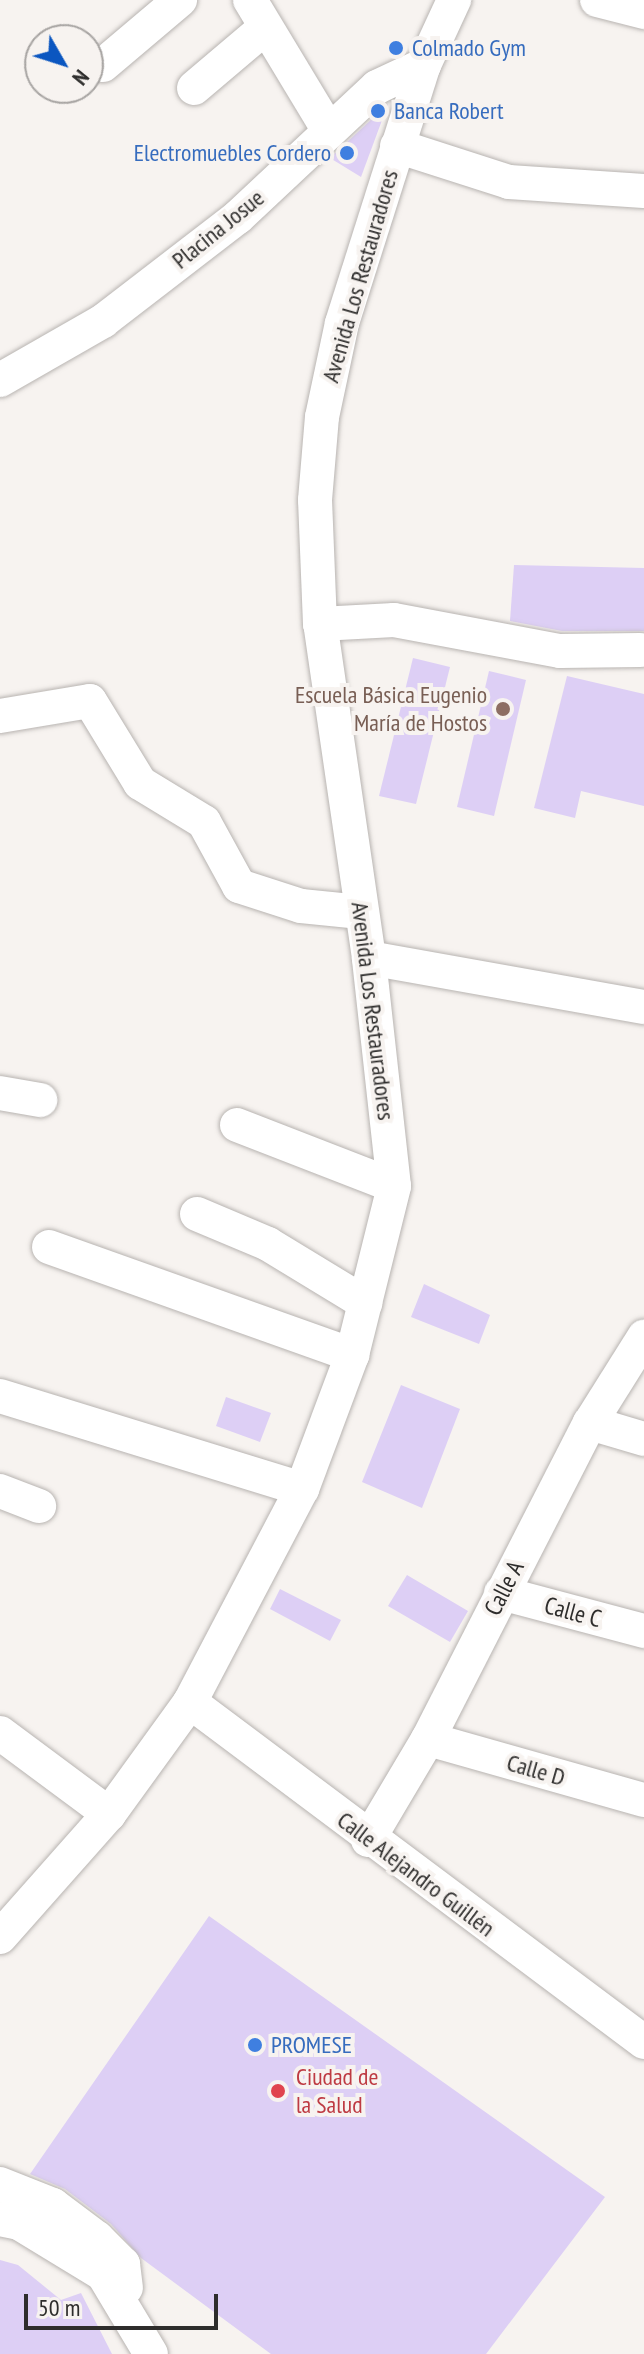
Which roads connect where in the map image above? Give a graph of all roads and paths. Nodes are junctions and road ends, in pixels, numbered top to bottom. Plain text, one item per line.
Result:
1 (180, 0) edge
2 (454, 0) edge
3 (597, 0) edge
4 (644, 12) edge
5 (258, 14) edge
6 (104, 64) edge
7 (424, 65) junction
8 (194, 88) dead end
9 (329, 131) junction
10 (397, 146) junction
11 (644, 191) edge
12 (0, 380) edge
13 (320, 624) junction
14 (640, 650) dead end
15 (0, 716) edge
16 (361, 912) junction
17 (369, 958) junction
18 (644, 1007) edge
19 (0, 1093) edge
20 (40, 1100) dead end
21 (237, 1125) dead end
22 (394, 1186) junction
23 (197, 1214) dead end
24 (49, 1247) dead end
25 (365, 1303) junction
26 (644, 1337) edge
27 (352, 1355) junction
28 (0, 1396) edge
29 (590, 1423) junction
30 (644, 1439) edge
31 (302, 1489) junction
32 (0, 1491) edge
33 (39, 1506) dead end
34 (501, 1593) junction
35 (644, 1631) edge
36 (190, 1702) junction
37 (0, 1733) edge
38 (428, 1739) junction
39 (644, 1800) edge
40 (109, 1814) junction
41 (368, 1840) junction
42 (0, 1937) edge
43 (644, 2042) edge
44 (0, 2184) edge
45 (0, 2219) edge
46 (129, 2308) junction
47 (151, 2354) edge

1 - 6 street
2 - 7 street, Avenida Los Restauradores
3 - 4 street
5 - 8 street
5 - 9 street
7 - 9 street, Placina Josue
7 - 10 street, Avenida Los Restauradores
9 - 12 street, Placina Josue
10 - 11 street
10 - 13 street, Avenida Los Restauradores
13 - 14 street
13 - 16 street, Avenida Los Restauradores
15 - 16 street
16 - 17 street, Avenida Los Restauradores
17 - 18 street
17 - 22 street, Avenida Los Restauradores
19 - 20 street
21 - 22 street
22 - 25 street, Avenida Los Restauradores
23 - 25 street
24 - 27 street
25 - 27 street, Avenida Los Restauradores
26 - 29 street, Calle A
27 - 31 street, Avenida Los Restauradores
28 - 31 street
29 - 30 street
29 - 34 street, Calle A
31 - 36 street, Avenida Los Restauradores
32 - 33 street
34 - 35 street, Calle C
34 - 38 street, Calle A
36 - 40 street, Avenida Los Restauradores
36 - 41 street, Calle Alejandro Guillén
37 - 40 street
38 - 39 street, Calle D
38 - 41 street, Calle A
40 - 42 street, Avenida Los Restauradores
41 - 43 street, Calle Alejandro Guillén
44 - 46 street
45 - 46 street
46 - 47 street

